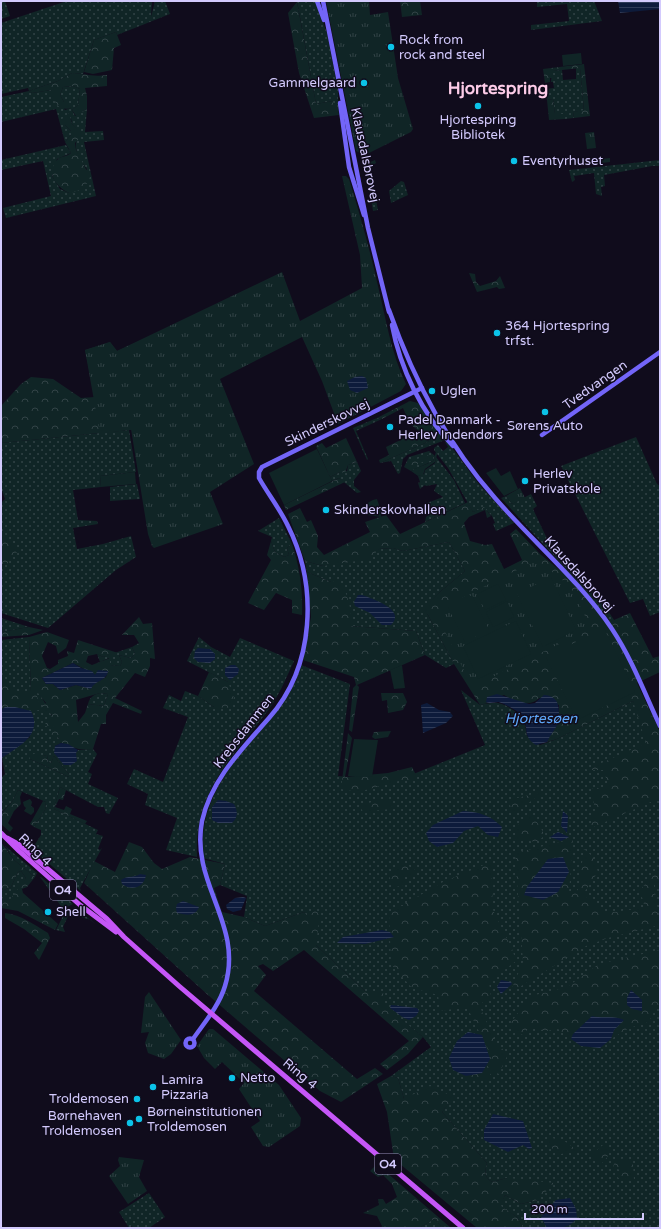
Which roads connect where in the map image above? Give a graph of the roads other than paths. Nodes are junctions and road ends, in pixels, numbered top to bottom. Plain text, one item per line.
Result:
1 (317, 1) edge
2 (323, 1) edge
3 (328, 32) junction
4 (339, 87) junction
5 (368, 228) junction
6 (389, 310) junction
7 (660, 352) edge
8 (422, 388) junction
9 (416, 392) junction
10 (542, 435) dead end
11 (458, 451) junction
12 (264, 487) joint
13 (660, 726) edge
14 (1, 833) edge
15 (210, 1013) junction
16 (193, 1039) dead end
17 (463, 1228) edge

1 - 3 street, Klausdalsbrovej
2 - 3 street, Klausdalsbrovej
3 - 4 street, Klausdalsbrovej
4 - 5 street, Klausdalsbrovej
4 - 5 street, Klausdalsbrovej
5 - 6 street, Klausdalsbrovej
6 - 8 street, Klausdalsbrovej
6 - 9 street, Klausdalsbrovej
7 - 10 street, Tvedvangen
8 - 9 street, Skinderskovvej
8 - 11 street, Klausdalsbrovej
9 - 11 street, Klausdalsbrovej
9 - 12 street, Skinderskovvej
11 - 13 street, Klausdalsbrovej
12 - 15 street, Krebsdammen
14 - 15 main road, Ring 4 / O4
15 - 16 street, Krebsdammen
15 - 17 main road, Ring 4 / O4

